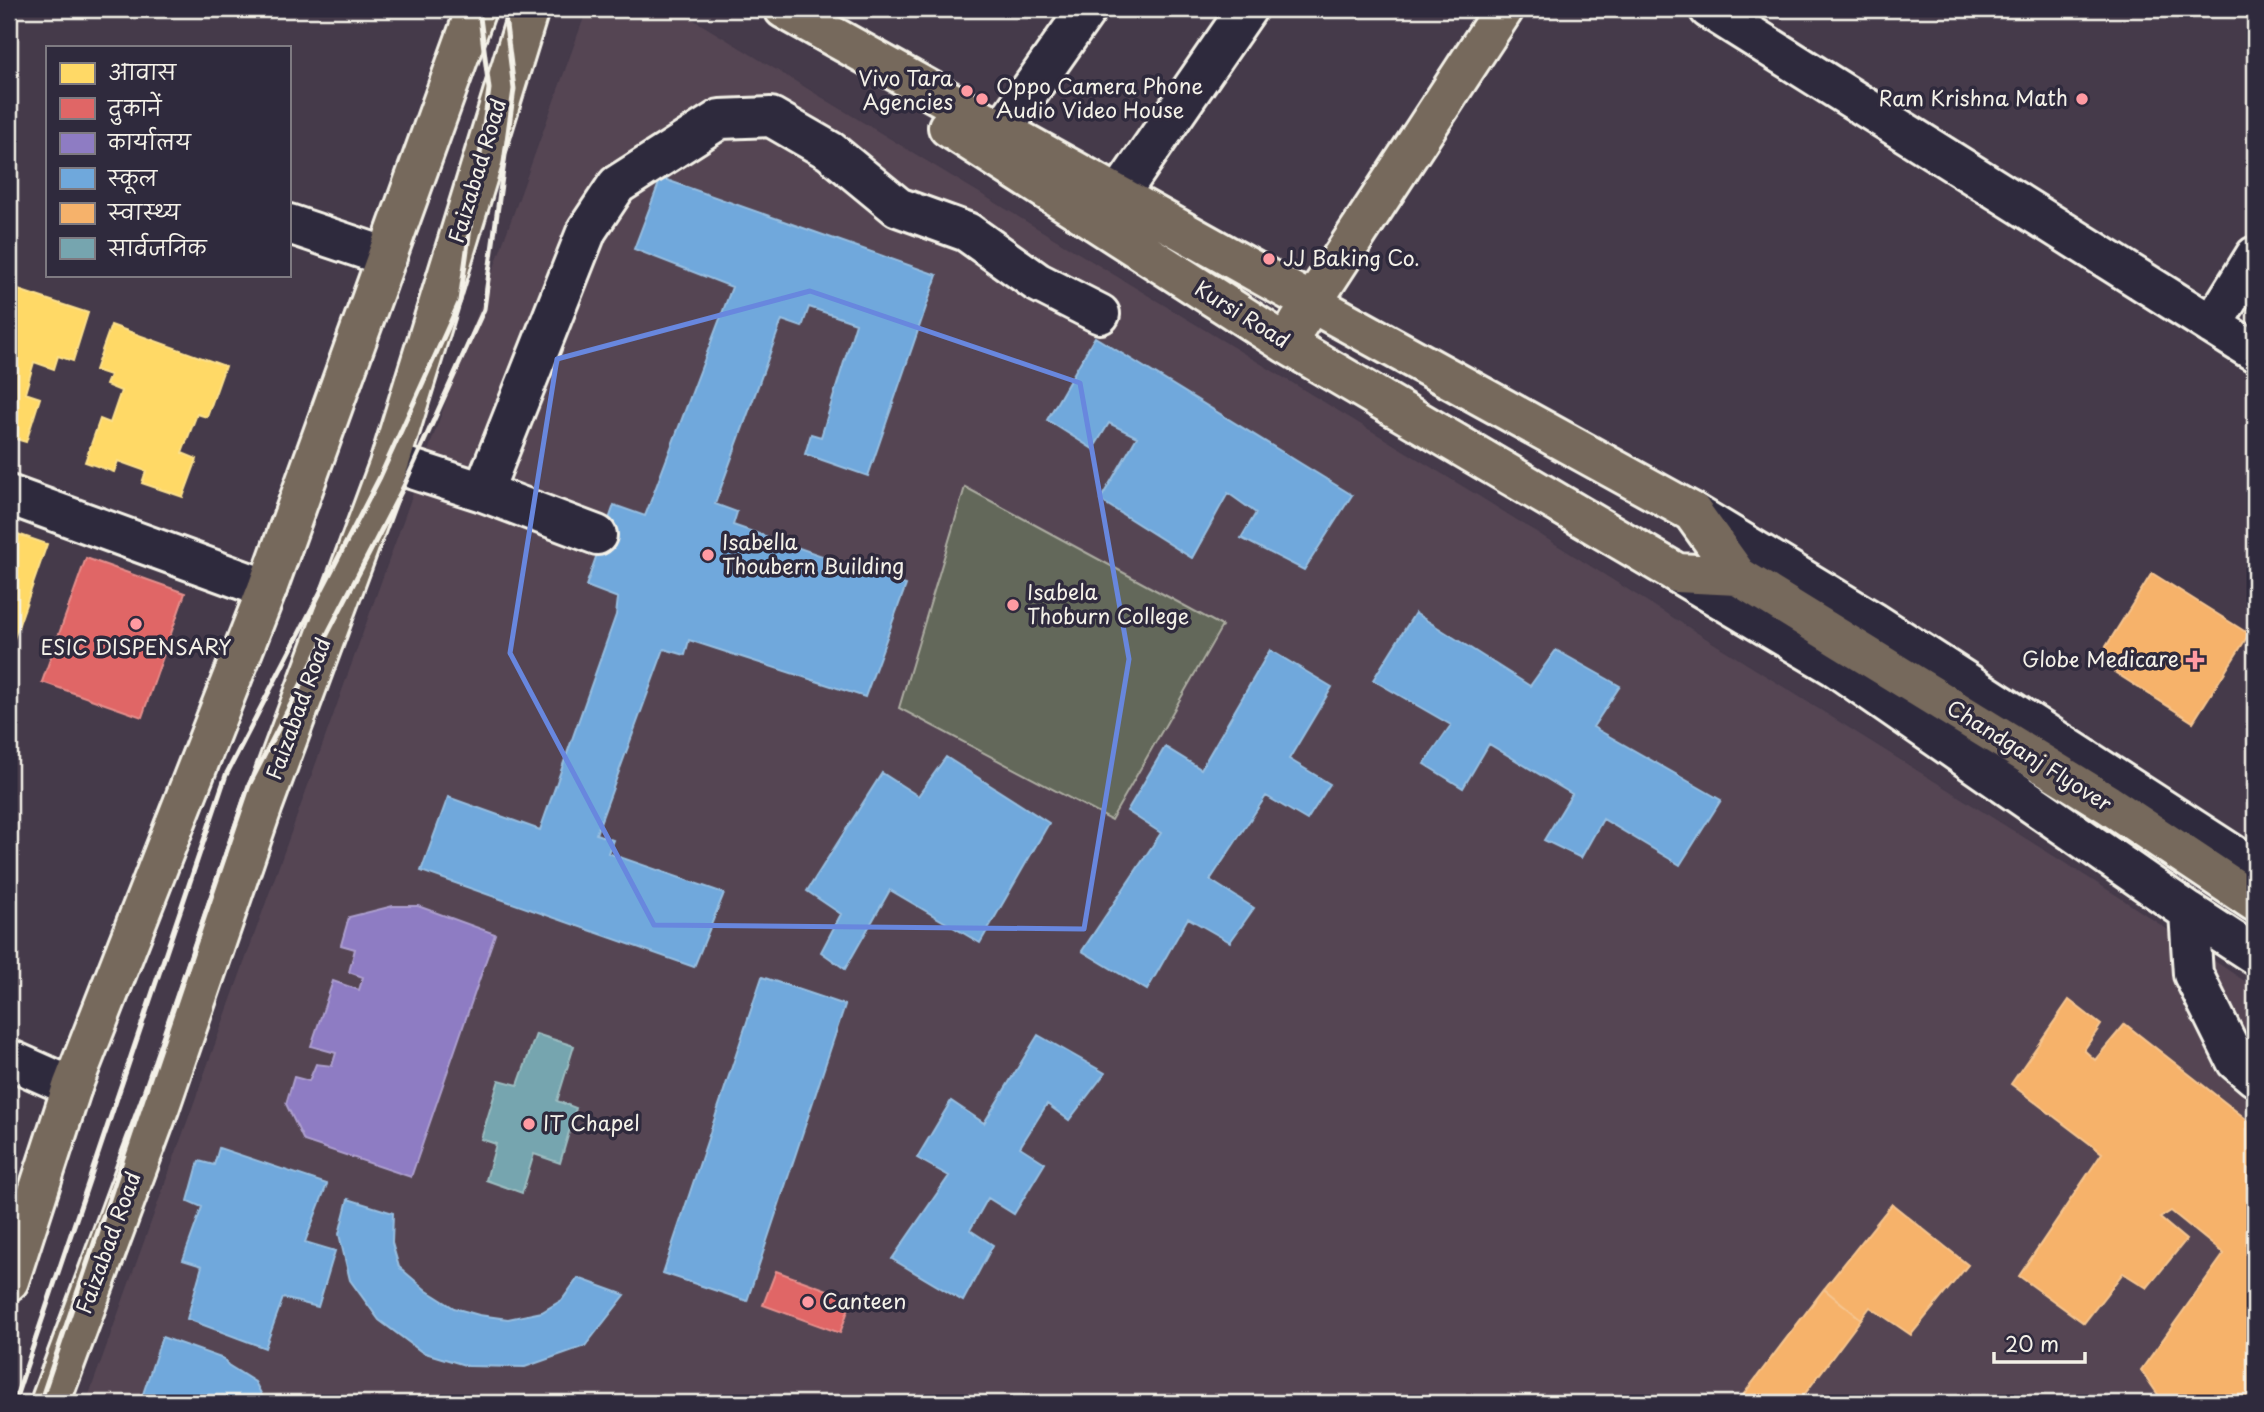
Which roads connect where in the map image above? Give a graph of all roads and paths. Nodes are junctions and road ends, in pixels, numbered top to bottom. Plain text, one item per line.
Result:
1 (475, 9) edge
2 (529, 9) edge
3 (763, 9) edge
4 (784, 9) edge
5 (1087, 9) edge
6 (1247, 9) edge
7 (1504, 9) edge
8 (1709, 9) edge
9 (1002, 130) junction
10 (1118, 195) junction
11 (290, 224) edge
12 (2255, 256) edge
13 (387, 257) junction
14 (1312, 303) junction
15 (1100, 314) dead end
16 (2212, 325) junction
17 (1285, 343) junction
18 (2255, 352) edge
19 (390, 462) junction
20 (482, 492) junction
21 (9, 495) edge
22 (1692, 512) junction
23 (597, 535) dead end
24 (1677, 573) junction
25 (1738, 576) junction
26 (267, 589) junction
27 (1801, 614) joint
28 (2255, 869) edge
29 (2255, 902) edge
30 (2189, 912) junction
31 (2255, 955) edge
32 (9, 1059) edge
33 (2255, 1077) edge
34 (72, 1087) junction
35 (9, 1281) edge
36 (50, 1403) edge

1 - 13 main road
2 - 19 main road, Faizabad Road
3 - 17 main road, Kursi Road
4 - 9 main road, Kursi Road
5 - 9 street
6 - 10 street
7 - 14 main road
8 - 16 street
9 - 10 main road, Kursi Road
10 - 14 main road, Kursi Road
11 - 13 street
12 - 16 street
13 - 26 main road
14 - 17 main road
14 - 22 main road, Kursi Road
15 - 20 street
16 - 18 street
17 - 24 main road, Kursi Road
19 - 20 street
19 - 36 main road, Faizabad Road
20 - 23 street
21 - 26 street
22 - 25 main road, Kursi Road
22 - 28 street
24 - 25 main road, Kursi Road
24 - 30 street
25 - 27 main road, Kursi Road
26 - 34 main road
27 - 29 main road, Chandganj Flyover
30 - 31 street
30 - 33 street
32 - 34 street
34 - 35 main road

